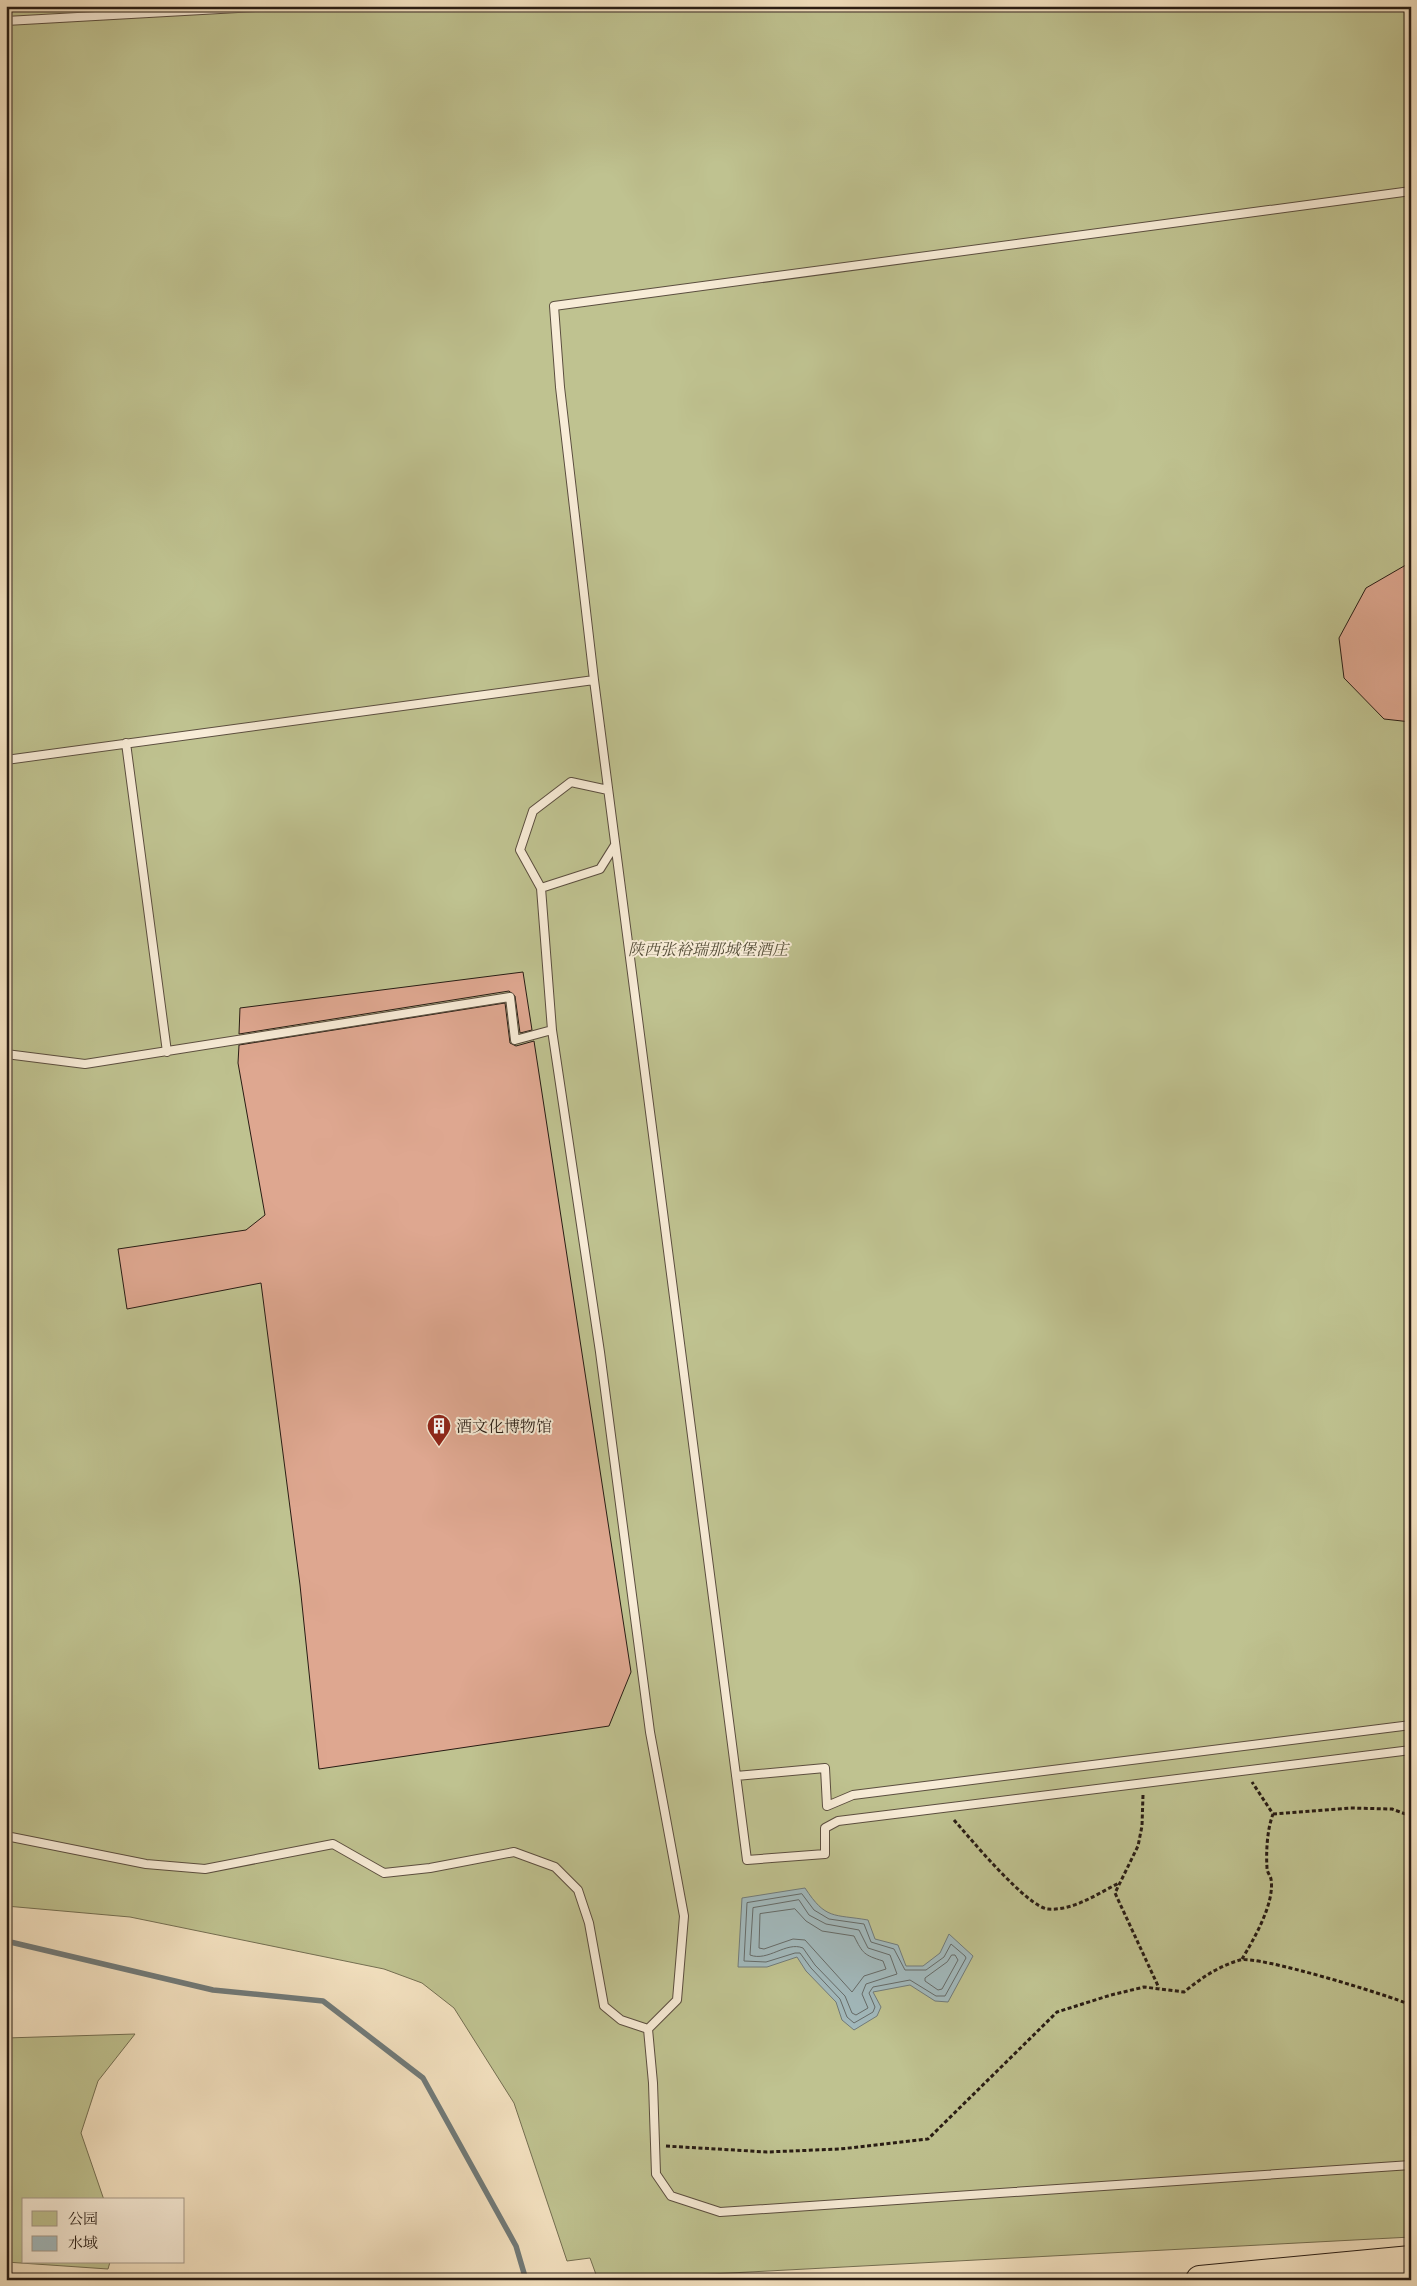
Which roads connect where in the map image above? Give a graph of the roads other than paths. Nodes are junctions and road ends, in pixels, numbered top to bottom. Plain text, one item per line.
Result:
1 (273, 6) edge
2 (6, 21) edge
3 (1411, 191) edge
4 (594, 680) junction
5 (126, 743) junction
6 (6, 760) edge
7 (608, 790) junction
8 (615, 845) junction
9 (541, 888) junction
10 (552, 1030) junction
11 (167, 1052) junction
12 (6, 1054) edge
13 (1411, 1725) edge
14 (1411, 1750) edge
15 (736, 1776) junction
16 (6, 1836) edge
17 (648, 2029) junction
18 (1411, 2165) edge
19 (1411, 2260) edge
20 (1200, 2280) edge

1 - 2 lane
3 - 4 lane
4 - 5 lane
4 - 7 lane
5 - 6 lane
5 - 11 lane
7 - 8 lane
7 - 9 lane
8 - 9 lane
8 - 15 lane
9 - 10 lane
10 - 11 lane
10 - 17 lane
11 - 12 lane
13 - 15 lane
14 - 15 lane
16 - 17 lane
17 - 18 lane
19 - 20 highway

